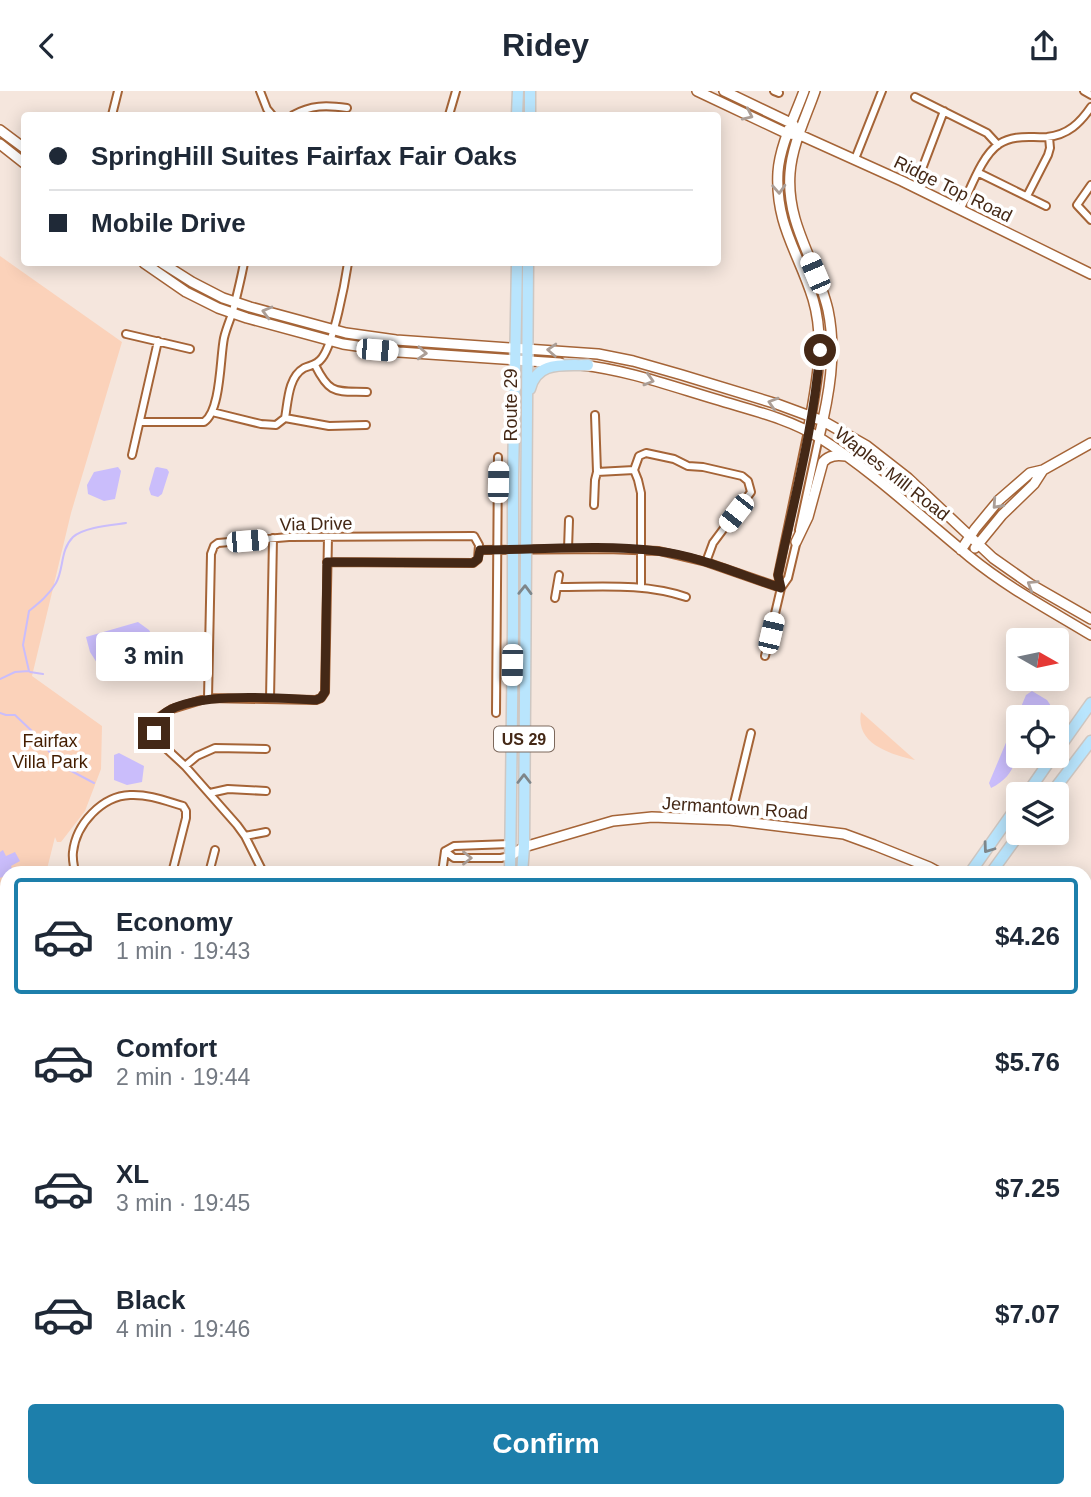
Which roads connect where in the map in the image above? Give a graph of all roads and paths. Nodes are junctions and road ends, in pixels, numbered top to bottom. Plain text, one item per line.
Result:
1 (118, 91) edge
2 (260, 91) edge
3 (456, 91) edge
4 (517, 91) edge
5 (530, 91) edge
6 (697, 91) edge
7 (724, 91) edge
8 (804, 91) edge
9 (815, 91) edge
10 (882, 91) edge
11 (1084, 91) edge
12 (1091, 95) edge
13 (915, 97) dead end
14 (1091, 107) edge
15 (346, 108) dead end
16 (944, 111) junction
17 (113, 112) edge
18 (270, 112) edge
19 (300, 112) edge
20 (450, 112) edge
21 (517, 112) edge
22 (530, 112) edge
23 (793, 124) junction
24 (0, 130) edge
25 (788, 134) junction
26 (800, 135) junction
27 (1049, 137) junction
28 (0, 144) edge
29 (998, 145) junction
30 (21, 146) edge
31 (855, 159) junction
32 (21, 161) edge
33 (922, 169) dead end
34 (979, 173) junction
35 (1091, 184) edge
36 (1027, 196) junction
37 (1046, 206) dead end
38 (960, 210) junction
39 (1091, 220) edge
40 (148, 266) edge
41 (167, 266) edge
42 (243, 266) edge
43 (348, 266) edge
44 (517, 266) edge
45 (528, 266) edge
46 (1089, 270) edge
47 (235, 302) junction
48 (232, 314) junction
49 (333, 329) junction
50 (126, 334) dead end
51 (158, 341) junction
52 (330, 341) junction
53 (516, 348) junction
54 (190, 349) dead end
55 (527, 349) junction
56 (515, 359) junction
57 (527, 360) junction
58 (314, 365) junction
59 (588, 365) junction
60 (367, 392) dead end
61 (212, 412) junction
62 (595, 415) dead end
63 (811, 416) junction
64 (285, 418) junction
65 (527, 418) junction
66 (823, 421) junction
67 (140, 422) junction
68 (366, 425) dead end
69 (808, 431) junction
70 (819, 437) junction
71 (1091, 443) edge
72 (132, 455) dead end
73 (846, 456) junction
74 (498, 457) dead end
75 (634, 470) junction
76 (1043, 470) junction
77 (597, 472) junction
78 (594, 505) dead end
79 (569, 520) dead end
80 (328, 537) junction
81 (272, 538) junction
82 (970, 538) junction
83 (796, 542) junction
84 (977, 545) junction
85 (526, 548) junction
86 (513, 549) junction
87 (569, 549) junction
88 (961, 549) junction
89 (480, 550) junction
90 (497, 550) junction
91 (639, 550) junction
92 (970, 557) junction
93 (327, 562) junction
94 (706, 562) junction
95 (559, 575) dead end
96 (558, 587) junction
97 (641, 587) junction
98 (781, 588) junction
99 (686, 597) dead end
100 (555, 598) dead end
101 (1091, 618) edge
102 (1091, 635) edge
103 (765, 656) dead end
104 (208, 698) junction
105 (270, 699) junction
106 (1091, 703) edge
107 (496, 713) dead end
108 (751, 733) dead end
109 (1069, 734) edge
110 (1091, 741) edge
111 (266, 749) dead end
112 (185, 766) junction
113 (1059, 782) edge
114 (266, 791) dead end
115 (210, 793) junction
116 (730, 820) junction
117 (1006, 823) edge
118 (266, 832) dead end
119 (245, 836) junction
120 (511, 844) junction
121 (1011, 845) edge
122 (524, 847) junction
123 (215, 850) dead end
124 (445, 851) junction
125 (510, 856) junction
126 (74, 866) edge
127 (174, 866) edge
128 (211, 866) edge
129 (260, 866) edge
130 (443, 866) edge
131 (510, 866) edge
132 (523, 866) edge
133 (925, 866) edge
134 (975, 866) edge
135 (996, 866) edge

1 - 17 street
2 - 18 street
3 - 20 street
4 - 21 main road
5 - 22 main road
6 -> 25 main road, Ridge Top Road
7 - 23 main road
8 - 23 main road
9 - 26 main road
10 - 31 street
11 - 12 street
13 - 16 street
14 - 27 street
15 - 19 street
16 - 29 street
16 - 33 street
23 - 25 main road
23 - 26 main road
24 - 30 main road
25 - 26 main road, Ridge Top Road
25 -> 63 main road
26 - 31 main road, Ridge Top Road
26 - 66 main road
27 - 29 street
27 - 36 street
28 - 32 main road
29 - 34 street
31 - 38 main road, Ridge Top Road
34 - 36 street
34 - 38 street
35 - 39 street
36 - 37 street
38 - 46 main road, Ridge Top Road
40 - 48 main road, Waples Mill Road
41 - 47 main road, Waples Mill Road
42 - 47 street
43 - 49 street
44 - 53 main road, Route 29 / US 29
45 - 55 main road, Route 29 / US 29
47 - 48 street
49 -> 47 main road, Waples Mill Road
48 - 52 main road, Waples Mill Road
48 - 61 street
49 - 52 street
49 - 53 main road, Waples Mill Road
50 - 51 street
51 - 54 street
51 - 67 street
52 -> 56 main road, Waples Mill Road
52 - 58 street
53 - 55 main road, Waples Mill Road
53 - 56 main road, Route 29 / US 29
55 - 57 main road, Route 29 / US 29
63 -> 55 main road, Waples Mill Road
56 - 57 main road, Waples Mill Road
56 - 86 main road, Route 29 / US 29
57 - 59 main road, Waples Mill Road
57 - 65 main road, Route 29 / US 29
58 - 60 street
58 - 64 street
59 - 65 main road
59 -> 69 main road, Waples Mill Road
61 - 64 street
61 - 67 street
62 - 77 street
63 - 66 main road, Waples Mill Road
63 - 69 main road
64 - 68 street
65 - 85 main road, Route 29 / US 29
66 - 70 main road
66 - 82 main road, Waples Mill Road
67 - 72 street
69 - 70 main road, Waples Mill Road
69 - 98 street
70 - 73 main road, Waples Mill Road
70 - 83 street
71 - 76 main road
73 - 83 main road
73 - 88 main road, Waples Mill Road
74 - 90 street
75 - 77 street
75 - 91 street
75 - 94 street
76 -> 82 main road
76 - 84 main road
77 - 78 street
79 - 87 street
80 - 81 street, Via Drive
80 - 89 street, Via Drive
80 - 93 street
81 - 104 street, Via Drive
81 - 105 street
82 - 84 main road, Waples Mill Road
82 - 88 main road
83 - 98 street
84 - 92 main road
101 -> 84 main road, Waples Mill Road
85 - 86 street
85 - 87 street
122 -> 85 main road, Route 29 / US 29
86 - 90 street
86 - 120 main road, Route 29 / US 29
87 - 91 street
88 - 92 main road, Waples Mill Road
89 - 90 street
89 - 93 street
90 - 107 street
91 - 94 street
91 - 97 street
92 - 102 main road, Waples Mill Road
93 - 105 street
94 - 98 street
95 - 96 street
96 - 97 street
96 - 100 street
97 - 99 street
98 - 103 street
104 - 105 street
104 - 112 street
106 - 109 main road
108 - 116 street
110 - 113 main road
111 - 112 street
112 - 115 street
114 - 115 street
115 - 119 street
116 - 122 main road, Jermantown Road
116 - 133 main road, Jermantown Road
117 -> 134 main road
118 - 119 street
119 - 129 street
120 - 122 main road
120 - 124 street
120 - 125 main road, US 29
121 - 135 main road
122 - 125 main road, Jermantown Road
122 - 132 main road, US 29
123 - 128 street
124 -> 125 street
124 - 130 street
125 - 131 main road, US 29
126 - 127 street

